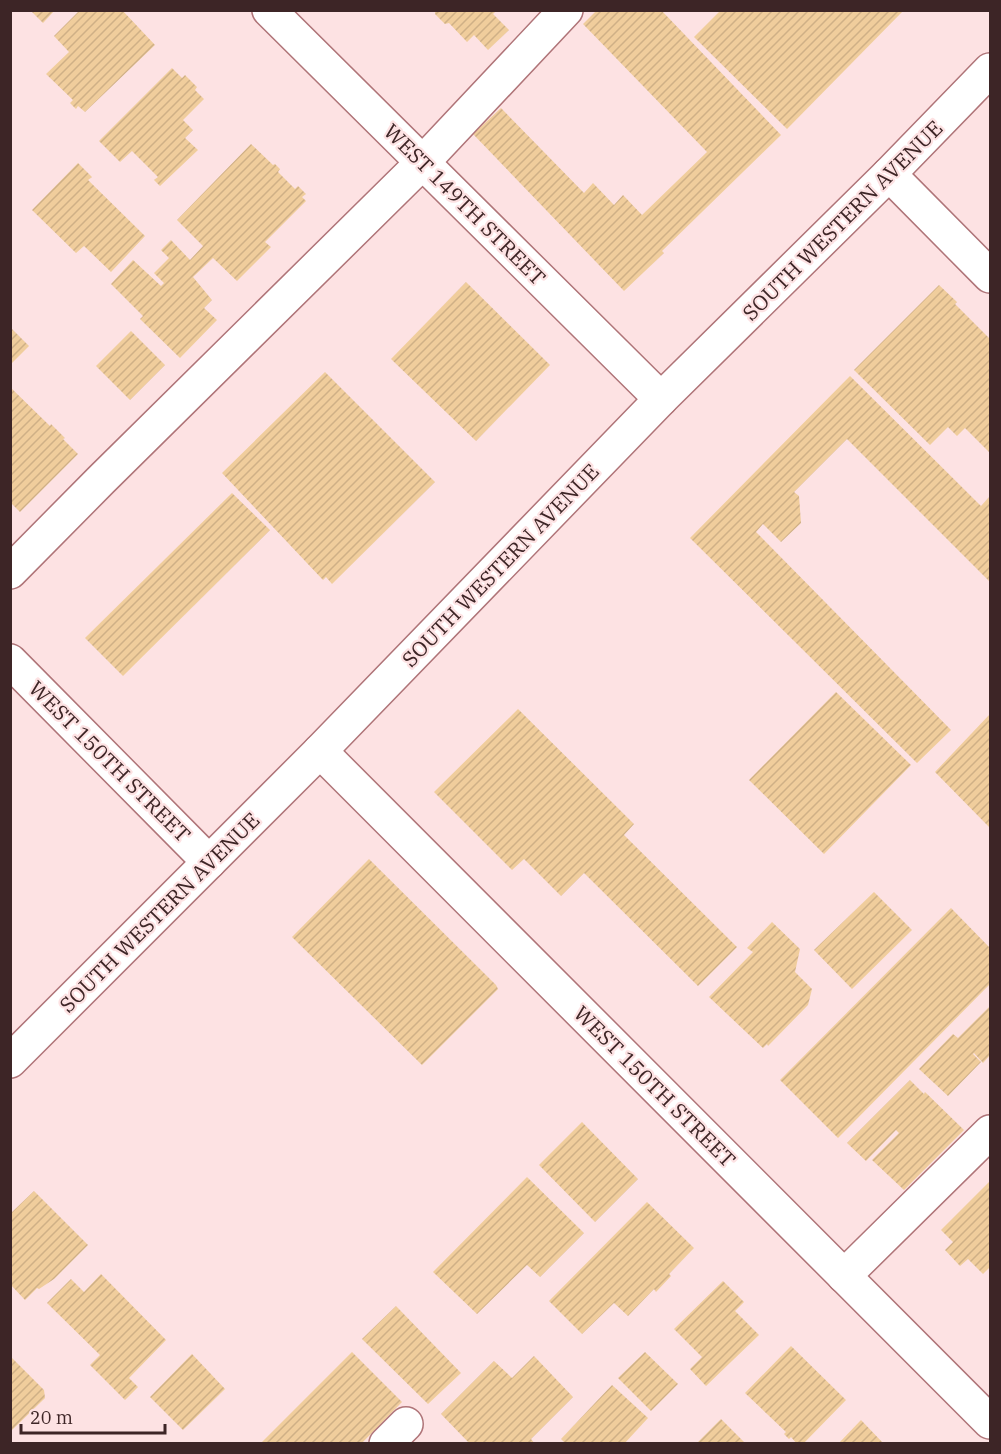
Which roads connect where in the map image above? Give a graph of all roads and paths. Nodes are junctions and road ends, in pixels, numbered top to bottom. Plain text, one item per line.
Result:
1 (269, 10) edge
2 (566, 10) edge
3 (990, 70) edge
4 (423, 162) junction
5 (889, 174) junction
6 (990, 276) edge
7 (661, 399) junction
8 (10, 572) edge
9 (10, 661) edge
10 (320, 751) junction
11 (209, 862) junction
12 (10, 1061) edge
13 (990, 1132) edge
14 (844, 1276) junction
15 (990, 1422) edge

1 - 4 street, WEST 149TH STREET
2 - 4 street
3 - 5 street, SOUTH WESTERN AVENUE
4 - 7 street, WEST 149TH STREET
4 - 8 street
5 - 6 street
5 - 7 street, SOUTH WESTERN AVENUE
7 - 10 street, SOUTH WESTERN AVENUE
9 - 11 street, WEST 150TH STREET
10 - 11 street, SOUTH WESTERN AVENUE
10 - 14 street, WEST 150TH STREET
11 - 12 street, SOUTH WESTERN AVENUE
13 - 14 street
14 - 15 street, WEST 150TH STREET

